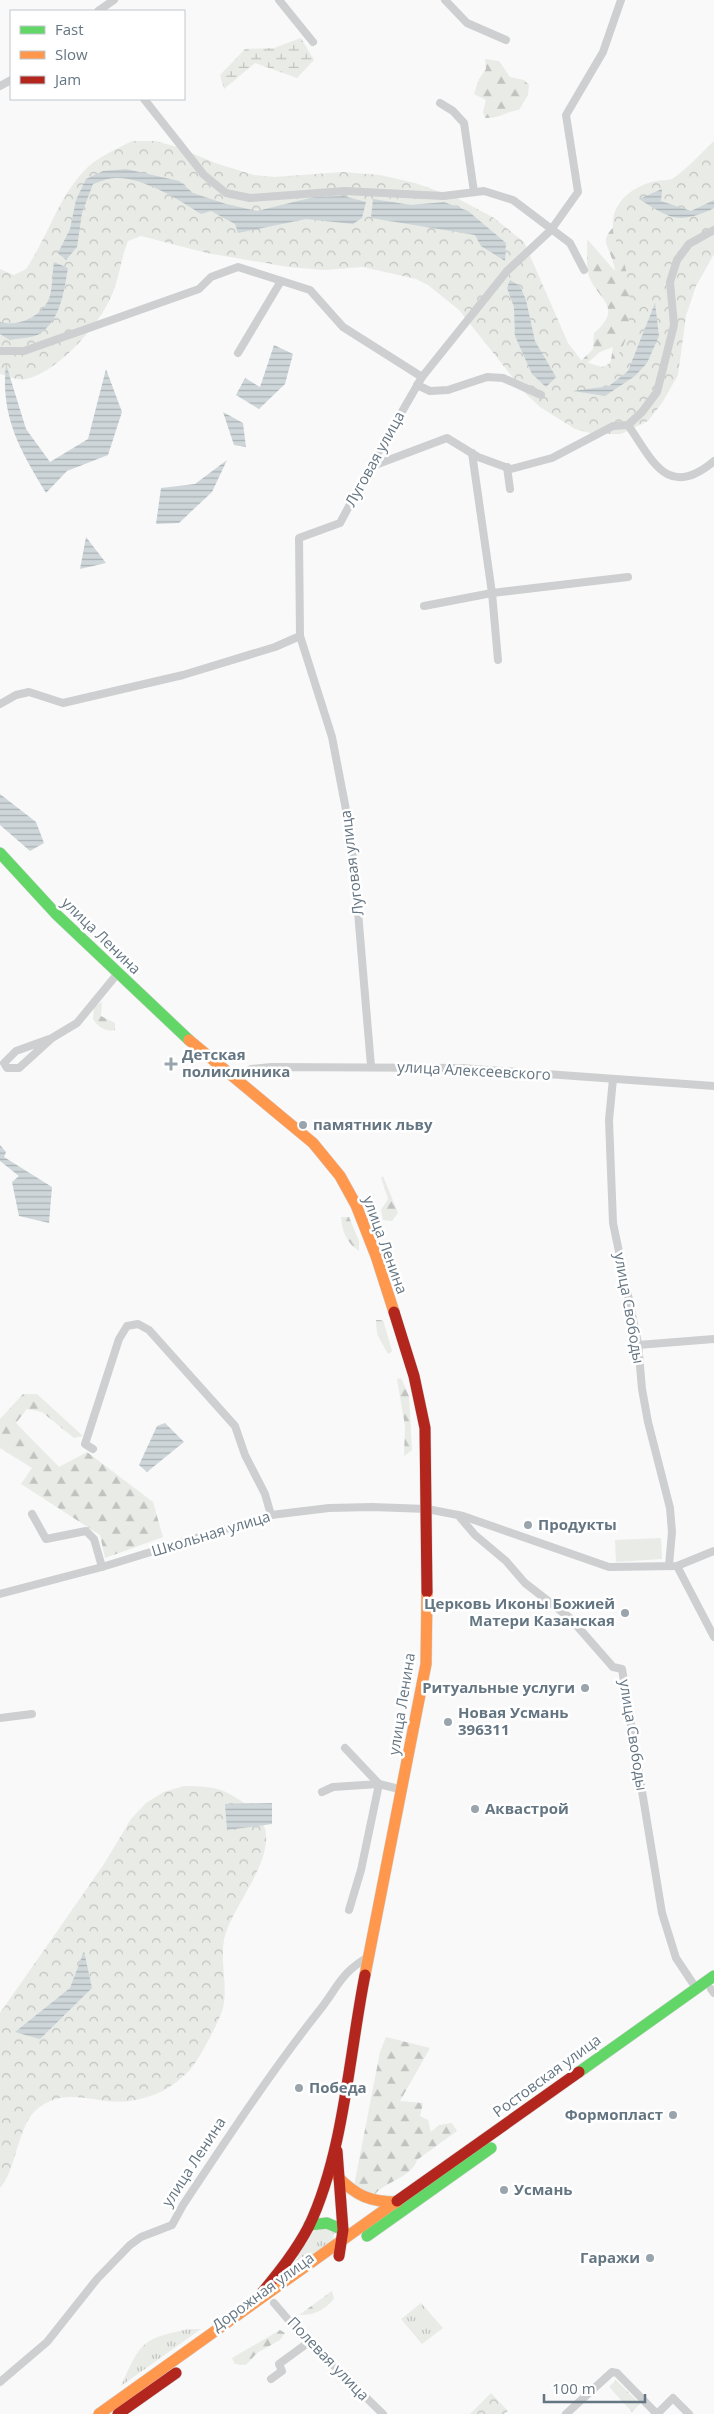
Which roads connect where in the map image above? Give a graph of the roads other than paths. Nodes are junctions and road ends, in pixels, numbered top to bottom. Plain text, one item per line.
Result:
1 (114, 0) edge
2 (279, 0) edge
3 (445, 0) edge
4 (621, 0) edge
5 (99, 10) edge
6 (506, 40) dead end
7 (313, 42) dead end
8 (145, 100) edge
9 (440, 103) dead end
10 (474, 192) junction
11 (551, 230) junction
12 (714, 230) edge
13 (584, 270) dead end
14 (281, 281) junction
15 (0, 352) edge
16 (238, 353) dead end
17 (420, 381) junction
18 (541, 396) dead end
19 (628, 425) junction
20 (472, 453) junction
21 (714, 461) edge
22 (370, 467) junction
23 (507, 467) junction
24 (510, 489) dead end
25 (628, 577) dead end
26 (492, 593) junction
27 (424, 606) dead end
28 (300, 636) junction
29 (498, 660) dead end
30 (0, 704) edge
31 (0, 853) edge
32 (118, 973) junction
33 (52, 1038) junction
34 (371, 1066) junction
35 (237, 1079) junction
36 (613, 1079) junction
37 (714, 1086) edge
38 (714, 1338) edge
39 (638, 1345) junction
40 (93, 1449) dead end
41 (427, 1510) junction
42 (32, 1514) dead end
43 (271, 1515) junction
44 (458, 1515) junction
45 (714, 1551) edge
46 (673, 1565) junction
47 (102, 1567) junction
48 (0, 1594) edge
49 (714, 1637) edge
50 (32, 1714) dead end
51 (0, 1718) edge
52 (345, 1748) dead end
53 (379, 1784) junction
54 (403, 1790) junction
55 (322, 1792) dead end
56 (350, 1910) dead end
57 (370, 1956) junction
58 (714, 1976) edge
59 (696, 1988) junction
60 (713, 1990) edge
61 (337, 2134) junction
62 (338, 2177) junction
63 (427, 2194) joint
64 (397, 2202) junction
65 (310, 2225) junction
66 (343, 2235) junction
67 (339, 2256) junction
68 (274, 2302) junction
69 (243, 2313) junction
70 (309, 2342) junction
71 (271, 2378) dead end
72 (0, 2382) edge
73 (99, 2414) edge
74 (118, 2414) edge
75 (383, 2414) edge
76 (566, 2414) edge
77 (656, 2414) edge
78 (689, 2414) edge

1 - 5 street
2 - 7 street
3 - 6 street
4 - 11 street, Луговая улица
8 - 10 street
9 - 10 street
10 - 11 street
11 - 13 street
11 - 17 street, Луговая улица
12 - 19 street
14 - 15 street
14 - 16 street
14 - 17 street
17 - 18 street
17 - 22 street, Луговая улица
19 - 21 street
19 - 23 street
20 - 22 street
20 - 23 street
20 - 26 street
22 - 28 street, Луговая улица
23 - 24 street
25 - 26 street
26 - 27 street
26 - 29 street
28 - 30 street
28 - 34 street, Луговая улица
31 - 32 main road, улица Ленина
32 - 33 street
32 - 35 main road, улица Ленина
33 - 33 street
34 - 35 street, улица Алексеевского
34 - 36 street, улица Алексеевского
35 - 41 main road, улица Ленина
36 - 37 street, улица Алексеевского
36 - 39 street, улица Свободы
38 - 39 street
39 - 46 street, улица Свободы
40 - 43 street
41 - 43 street, Школьная улица
41 - 44 street
41 - 54 main road, улица Ленина
42 - 47 street
43 - 47 street, Школьная улица
44 - 46 street
44 - 59 street, улица Свободы
45 - 46 street
46 - 49 street
47 - 48 street, Школьная улица
50 - 51 street
52 - 53 street
53 - 54 street
53 - 55 street
53 - 56 street
54 - 57 main road, улица Ленина
57 - 61 main road, улица Ленина
57 - 72 street, улица Ленина
58 - 59 main road, Ростовская улица
59 - 64 main road, Ростовская улица
60 - 63 main road, Ростовская улица
61 - 62 main road
61 - 65 main road
62 - 64 main road
62 - 66 main road
63 - 67 main road, Дорожная улица
64 - 66 main road, Дорожная улица
65 - 66 main road
65 - 69 main road
66 - 67 main road
66 - 69 main road, Дорожная улица
67 - 68 main road, Дорожная улица
68 - 70 street, Полевая улица
68 - 74 main road, Дорожная улица
69 - 73 main road, Дорожная улица
70 - 71 street
70 - 75 street, Полевая улица
76 - 77 street
77 - 78 street

